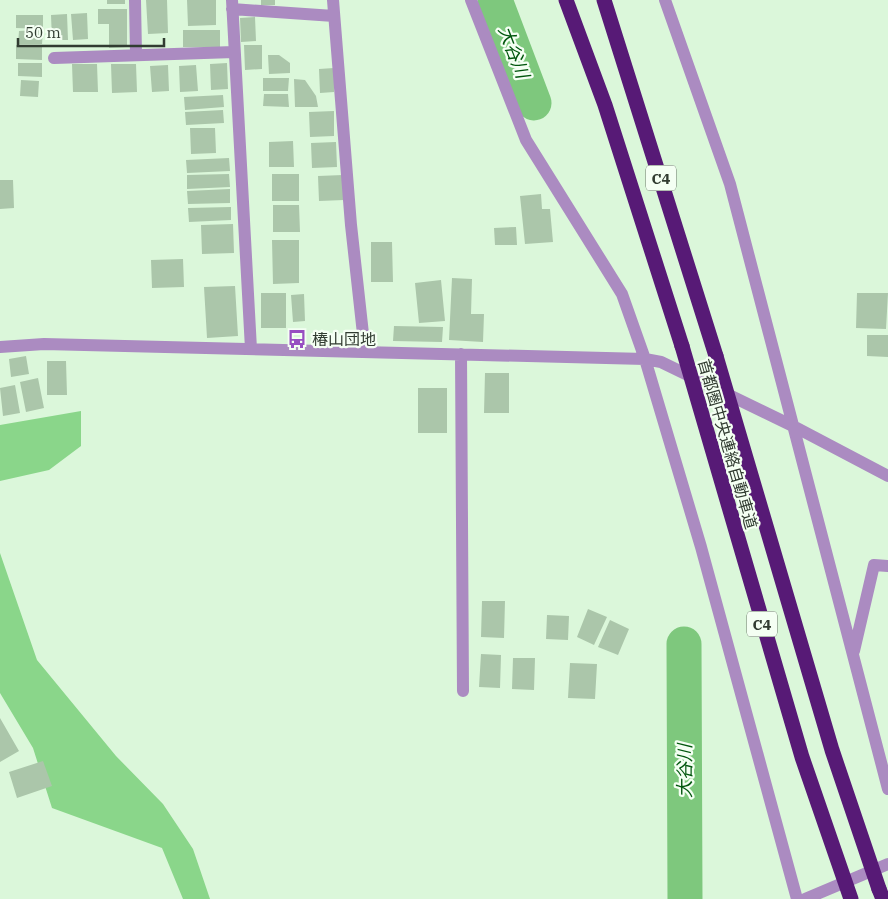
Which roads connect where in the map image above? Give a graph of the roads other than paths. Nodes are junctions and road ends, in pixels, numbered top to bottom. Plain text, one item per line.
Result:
1 (135, 0) edge
2 (333, 0) edge
3 (471, 0) edge
4 (566, 0) edge
5 (604, 0) edge
6 (665, 0) edge
7 (232, 5) edge
8 (334, 16) junction
9 (234, 52) junction
10 (136, 54) junction
11 (54, 58) dead end
12 (0, 346) edge
13 (251, 349) junction
14 (365, 352) junction
15 (462, 354) junction
16 (645, 359) junction
17 (795, 427) junction
18 (888, 476) edge
19 (888, 566) edge
20 (853, 654) junction
21 (463, 691) dead end
22 (888, 789) edge
23 (888, 864) edge
24 (881, 894) edge
25 (797, 899) edge
26 (805, 899) edge
27 (851, 899) edge

1 - 10 street
2 - 8 street
3 - 16 street
4 - 27 highway, 首都圏中央連絡自動車道 / C4, bridge
5 - 24 highway, 首都圏中央連絡自動車道 / C4, bridge
6 - 17 street
7 - 8 street
7 - 9 street
8 - 14 street
9 - 10 street
9 - 13 street
10 - 11 street
12 - 13 street
13 - 14 street
14 - 15 street
15 - 16 street
15 - 21 street
16 - 17 street
16 - 25 street
17 - 18 street
17 - 20 street
19 - 20 street
20 - 22 street
23 - 26 street

